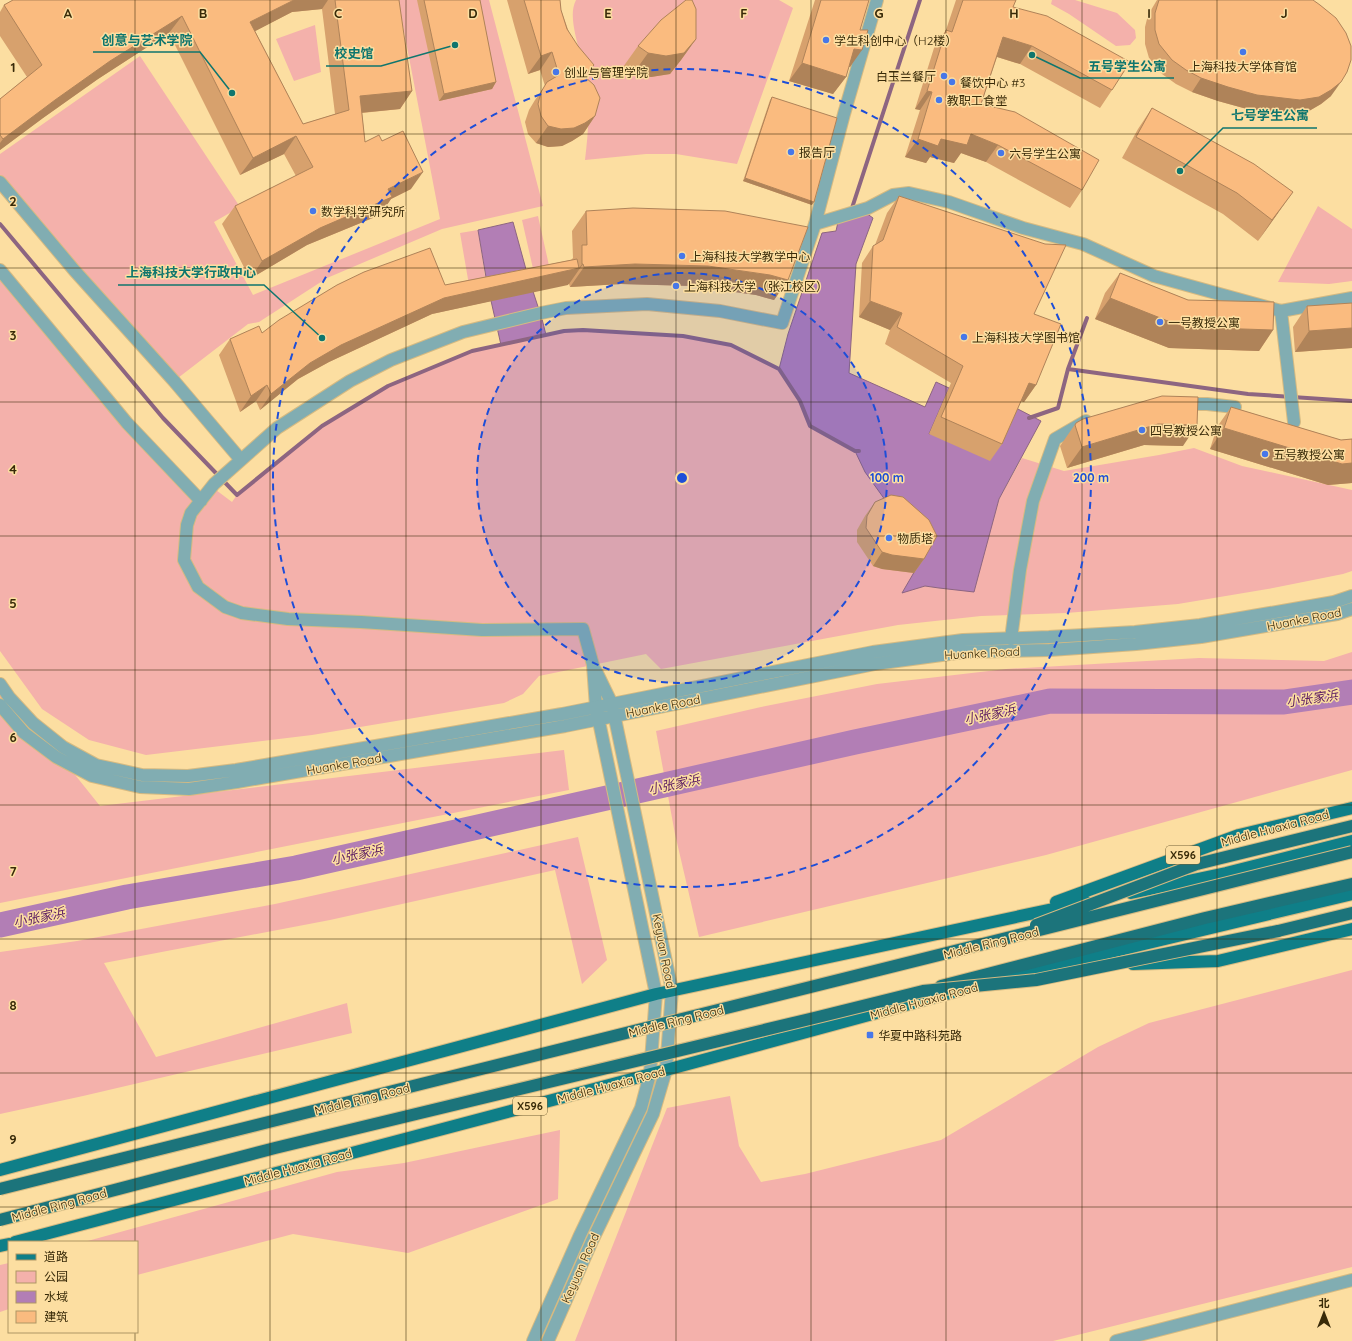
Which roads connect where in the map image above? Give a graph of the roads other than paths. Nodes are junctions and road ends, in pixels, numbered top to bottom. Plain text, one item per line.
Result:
1 (877, 0) edge
2 (0, 182) edge
3 (815, 224) junction
4 (0, 270) edge
5 (1352, 298) edge
6 (1281, 311) junction
7 (1167, 404) edge
8 (1235, 407) edge
9 (1100, 418) edge
10 (1294, 422) dead end
11 (241, 460) junction
12 (201, 501) junction
13 (1352, 596) edge
14 (1352, 609) edge
15 (1012, 639) junction
16 (593, 665) junction
17 (0, 684) edge
18 (5, 701) edge
19 (612, 704) junction
20 (597, 713) junction
21 (614, 716) junction
22 (1352, 808) edge
23 (1352, 826) edge
24 (1352, 841) edge
25 (1352, 852) edge
26 (1352, 884) edge
27 (1352, 894) edge
28 (1352, 913) edge
29 (1019, 916) junction
30 (1352, 929) edge
31 (983, 945) junction
32 (1044, 968) junction
33 (672, 990) junction
34 (923, 990) junction
35 (656, 994) junction
36 (666, 1070) junction
37 (650, 1074) junction
38 (0, 1170) edge
39 (0, 1189) edge
40 (0, 1220) edge
41 (20, 1241) edge
42 (1352, 1280) edge
43 (1152, 1337) edge
44 (533, 1341) edge
45 (548, 1341) edge
46 (1116, 1341) edge

1 - 3 street
2 - 11 street
3 - 6 street
3 - 11 street
4 - 12 street
5 - 6 street
6 - 10 street
7 - 8 street
9 - 15 street
11 - 12 street
12 - 16 street
13 - 15 street, Huanke Road
14 - 21 street, Huanke Road
15 - 19 street, Huanke Road
16 - 19 street, Keyuan Road
16 - 20 street, Keyuan Road
17 - 18 street, Huanke Road
18 - 20 street, Huanke Road
19 - 20 street, Huanke Road
19 - 21 street, Keyuan Road
20 - 21 street, Huanke Road
20 - 35 street, Keyuan Road
21 - 33 street, Keyuan Road
22 - 29 main road, Middle Huaxia Road / X596
23 - 31 highway, bridge
24 - 29 main road, Middle Huaxia Road / X596
25 - 31 highway, Middle Ring Road, bridge
26 - 34 highway, Middle Ring Road, bridge
27 - 32 main road, Middle Huaxia Road / X596
28 - 34 highway, bridge
29 - 33 main road, Middle Huaxia Road / X596
30 - 32 main road, Middle Huaxia Road / X596
31 - 39 highway, Middle Ring Road, bridge
32 - 36 main road, Middle Huaxia Road / X596
33 - 35 main road, Middle Huaxia Road / X596
33 - 36 street, Keyuan Road
34 - 40 highway, Middle Ring Road, bridge
35 - 37 street, Keyuan Road
35 - 38 main road, Middle Huaxia Road / X596
36 - 37 main road, Middle Huaxia Road / X596
36 - 45 street, Keyuan Road
37 - 41 main road, Middle Huaxia Road / X596
37 - 44 street, Keyuan Road
42 - 43 street
43 - 46 street

